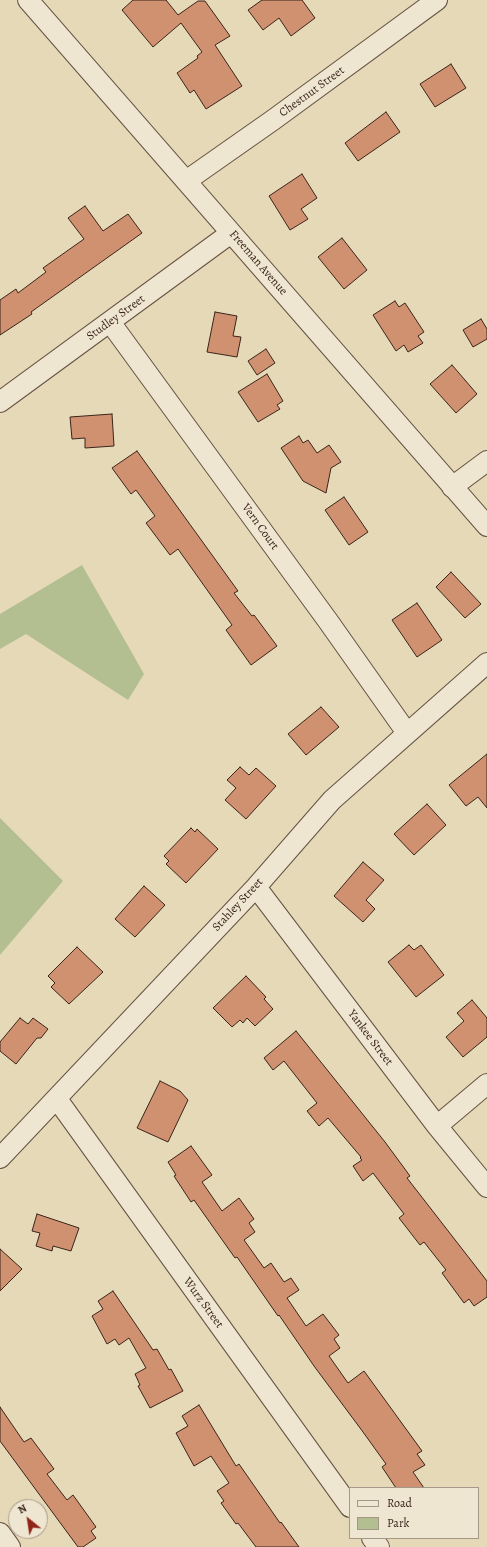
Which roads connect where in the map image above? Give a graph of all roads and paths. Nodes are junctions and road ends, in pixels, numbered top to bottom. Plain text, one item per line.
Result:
1 (28, 0) edge
2 (437, 0) edge
3 (186, 182) junction
4 (231, 233) junction
5 (110, 322) junction
6 (0, 402) edge
7 (487, 461) edge
8 (452, 487) junction
9 (487, 526) edge
10 (487, 663) edge
11 (407, 733) junction
12 (256, 887) junction
13 (487, 1084) edge
14 (57, 1099) junction
15 (437, 1126) junction
16 (0, 1158) edge
17 (487, 1187) edge
18 (349, 1506) edge
19 (0, 1533) edge
20 (373, 1539) edge
21 (10, 1547) edge
22 (379, 1547) edge

1 - 3 street, Freeman Avenue
2 - 3 street, Chestnut Street
3 - 4 street, Freeman Avenue
4 - 5 street, Studley Street
4 - 8 street, Freeman Avenue
5 - 6 street, Studley Street
5 - 11 street, Vern Court
7 - 8 street
8 - 9 street, Freeman Avenue
10 - 11 street, Stahley Street
11 - 12 street, Stahley Street
12 - 14 street, Stahley Street
12 - 15 street, Yankee Street
13 - 15 street
14 - 16 street, Stahley Street
14 - 18 street, Wurz Street
15 - 17 street, Yankee Street
19 - 21 street
20 - 22 street

